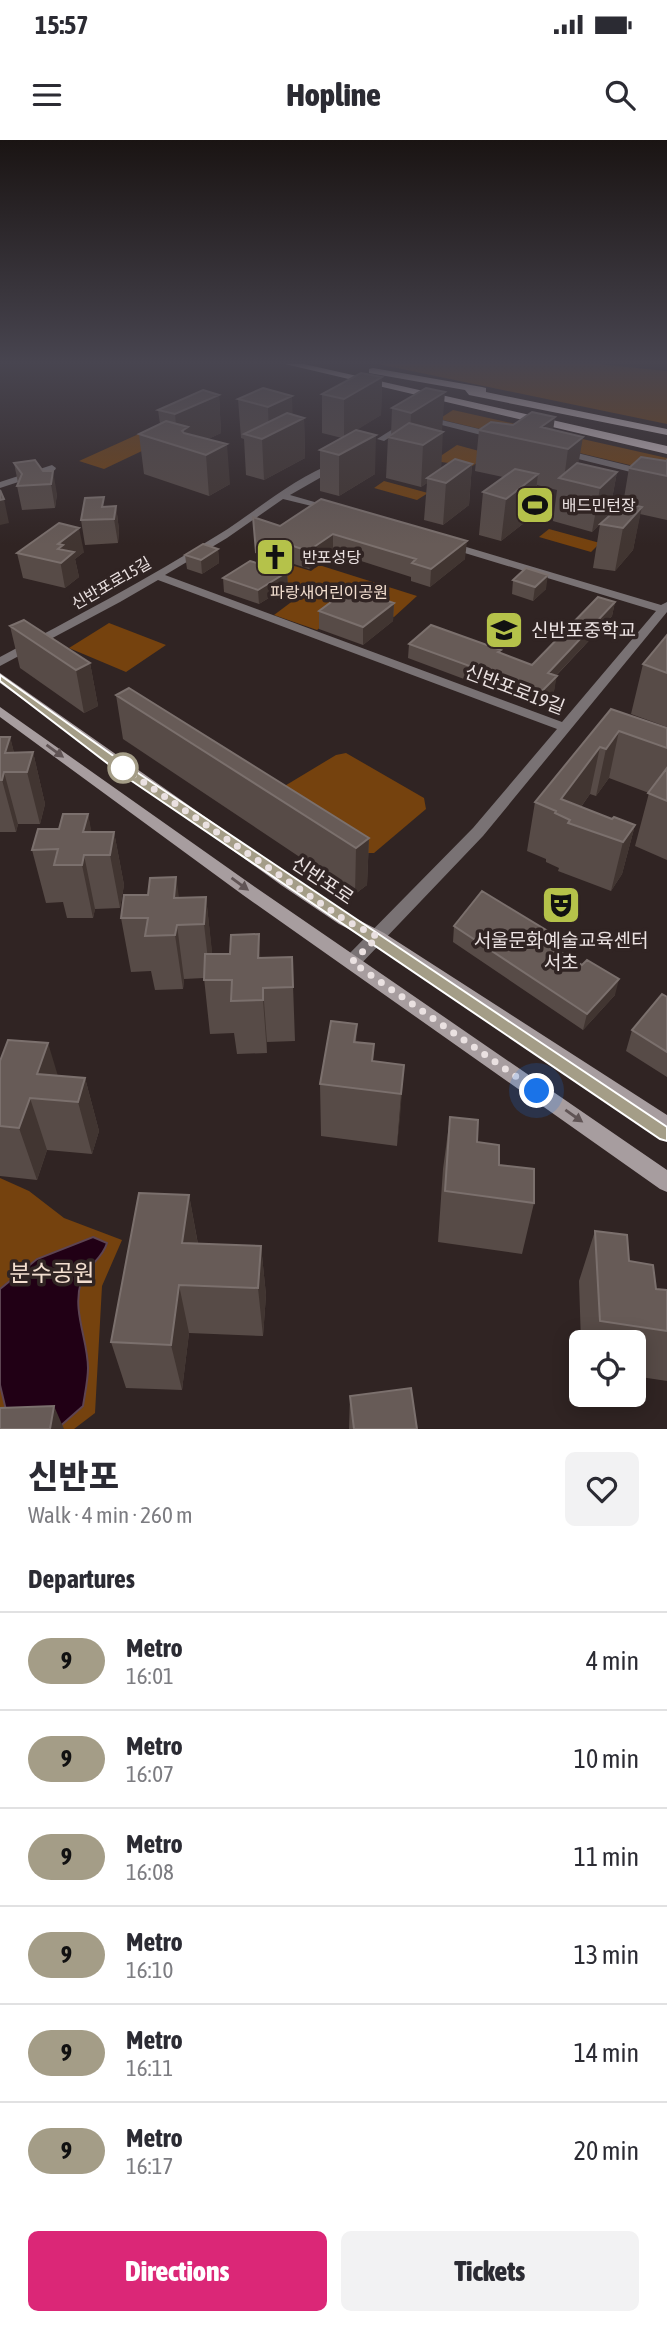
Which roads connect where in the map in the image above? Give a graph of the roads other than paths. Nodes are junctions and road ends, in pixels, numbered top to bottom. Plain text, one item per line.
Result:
1 (407, 424) edge
2 (449, 424) edge
3 (553, 424) edge
4 (629, 424) edge
5 (667, 432) edge
6 (381, 439) dead end
7 (514, 440) edge
8 (667, 450) edge
9 (554, 451) edge
10 (337, 465) edge
11 (52, 468) edge
12 (667, 478) edge
13 (0, 485) edge
14 (282, 496) junction
15 (345, 514) edge
16 (435, 540) edge
17 (155, 575) junction
18 (665, 607) edge
19 (0, 662) edge
20 (0, 677) edge
21 (0, 711) edge
22 (566, 728) junction
23 (378, 937) junction
24 (352, 962) junction
25 (667, 1126) edge
26 (667, 1182) edge

1 - 6 street
2 - 7 street
3 - 8 highway
4 - 5 highway
9 - 12 street
10 - 14 street, 신반포로15길
11 - 13 street
14 - 15 street
14 - 17 street, 신반포로15길
16 - 18 street
17 - 19 street, 신반포로15길
17 - 22 street, 신반포로19길
18 - 22 street
20 - 23 main road, 신반포로
21 -> 24 main road
22 - 23 street, 신반포로19길
23 - 24 street, 신반포로19길
23 - 25 main road, 신반포로
24 -> 26 main road

